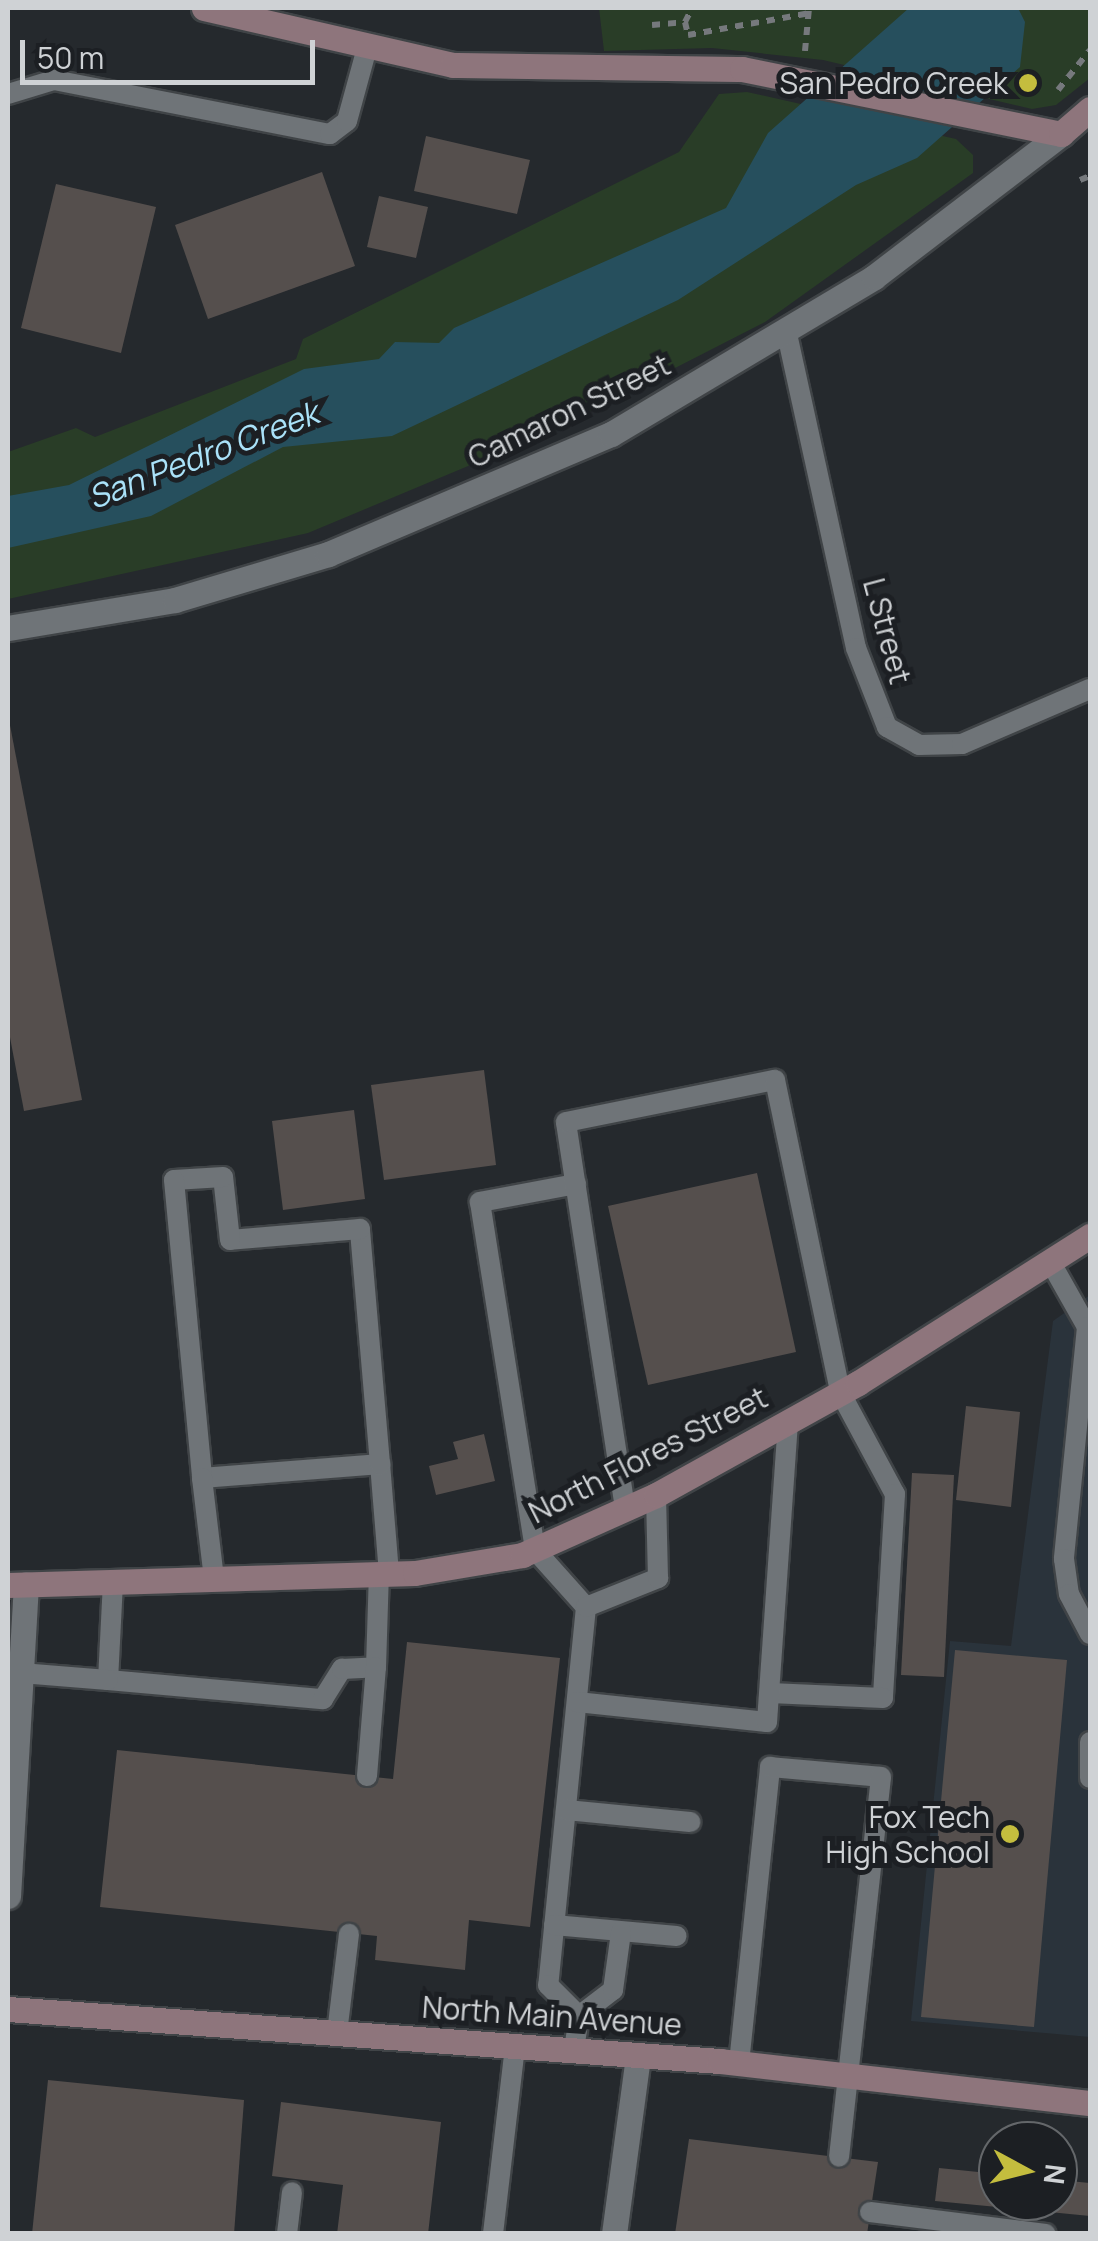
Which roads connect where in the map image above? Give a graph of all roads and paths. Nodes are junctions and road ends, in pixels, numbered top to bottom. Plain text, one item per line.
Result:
1 (204, 8) edge
2 (692, 8) edge
3 (809, 10) edge
4 (686, 22) junction
5 (652, 25) dead end
6 (367, 48) junction
7 (1090, 50) edge
8 (810, 81) junction
9 (8, 94) edge
10 (1048, 100) dead end
11 (1090, 108) edge
12 (1061, 134) junction
13 (1090, 176) edge
14 (1080, 180) dead end
15 (786, 334) junction
16 (8, 628) edge
17 (1090, 689) edge
18 (576, 1184) junction
19 (1090, 1236) edge
20 (1050, 1263) junction
21 (840, 1392) junction
22 (788, 1420) junction
23 (380, 1464) junction
24 (202, 1478) junction
25 (656, 1495) junction
26 (625, 1508) junction
27 (535, 1550) junction
28 (384, 1574) junction
29 (214, 1579) junction
30 (113, 1582) junction
31 (17, 1585) edge
32 (586, 1607) junction
33 (1090, 1634) edge
34 (376, 1667) junction
35 (20, 1673) junction
36 (108, 1680) junction
37 (770, 1693) junction
38 (576, 1702) junction
39 (1090, 1742) edge
40 (367, 1776) dead end
41 (1090, 1778) edge
42 (566, 1810) junction
43 (690, 1822) dead end
44 (8, 1896) edge
45 (554, 1925) junction
46 (620, 1932) junction
47 (350, 1934) dead end
48 (677, 1936) dead end
49 (8, 2009) edge
50 (579, 2016) junction
51 (337, 2033) junction
52 (514, 2046) junction
53 (574, 2049) junction
54 (638, 2056) junction
55 (739, 2063) junction
56 (850, 2074) junction
57 (1090, 2103) edge
58 (839, 2157) dead end
59 (292, 2192) dead end
60 (870, 2212) dead end
61 (287, 2234) edge
62 (493, 2234) edge
63 (614, 2234) edge
64 (1046, 2234) edge

1 - 6 main road
2 - 4 path
3 - 4 path
3 - 8 path
4 - 5 path
6 - 8 main road
6 - 9 lane
7 - 10 path
8 - 12 main road
11 - 12 main road, Camaron Street
12 - 15 street, Camaron Street
13 - 14 path
15 - 16 street, Camaron Street
15 - 17 lane, L Street
18 - 21 lane
18 - 26 lane
18 - 27 lane
19 - 20 main road, North Flores Street
20 - 21 main road, North Flores Street
20 - 33 lane
21 - 22 main road, North Flores Street
21 - 37 lane
22 - 25 main road, North Flores Street
22 - 37 lane
23 - 24 lane
23 - 24 lane
23 - 28 lane
24 - 29 lane
25 - 26 main road, North Flores Street
25 - 32 lane
26 - 27 main road, North Flores Street
27 - 28 main road, North Flores Street
27 - 32 lane
28 - 29 main road, North Flores Street
28 - 34 lane
29 - 30 main road, North Flores Street
30 - 31 main road, North Flores Street
30 - 36 lane
31 - 35 street
32 - 38 lane
34 - 36 lane
34 - 40 lane
35 - 36 lane
35 - 44 street
37 - 38 lane
38 - 42 lane
39 - 41 lane
42 - 43 lane
42 - 45 lane
45 - 46 lane
45 - 50 lane
46 - 48 lane
46 - 50 lane
47 - 51 lane
49 - 51 main road, North Main Avenue
50 - 53 lane
51 - 52 main road, North Main Avenue
52 - 53 main road, North Main Avenue
52 - 62 lane
53 - 54 main road, North Main Avenue
54 - 55 main road, North Main Avenue
54 - 63 street
55 - 56 main road, North Main Avenue
55 - 56 lane
56 - 57 main road, North Main Avenue
56 - 58 lane
59 - 61 lane
60 - 64 lane

